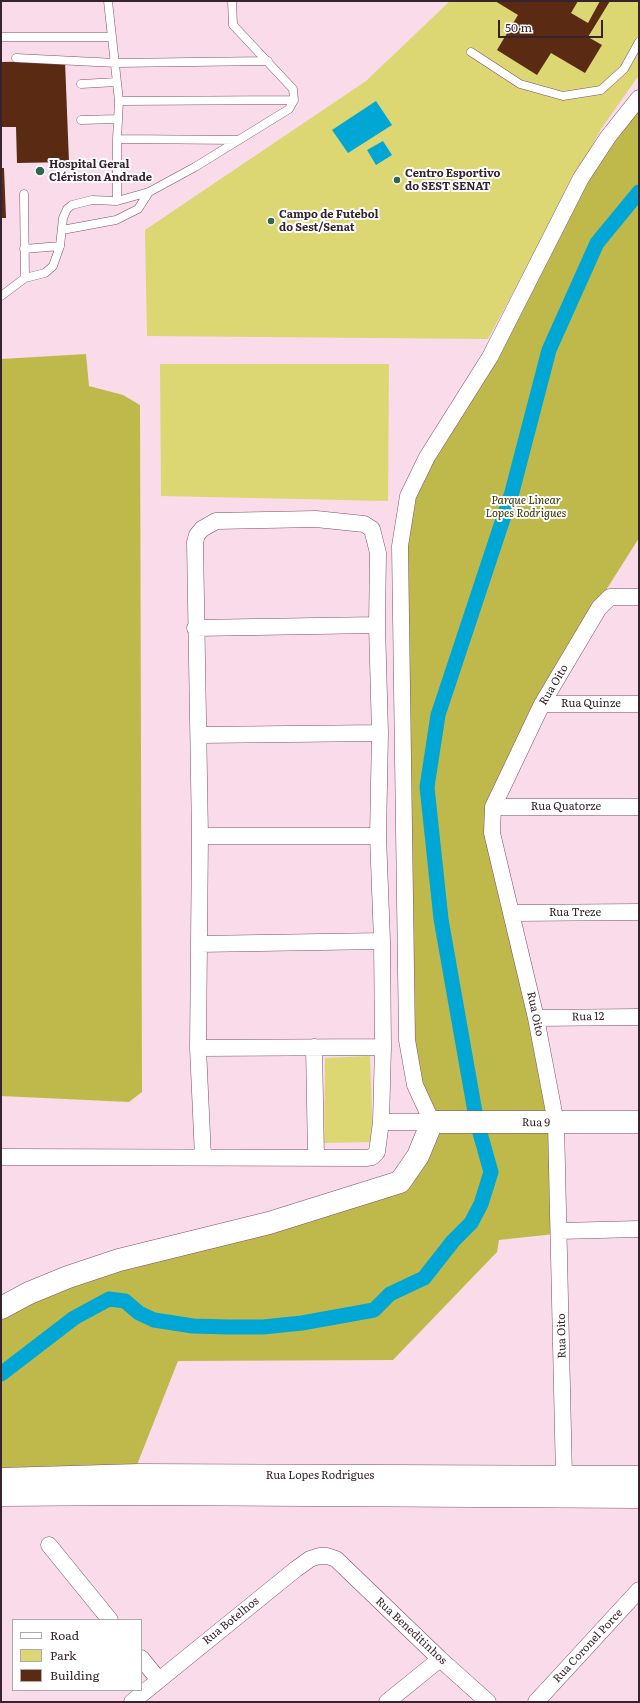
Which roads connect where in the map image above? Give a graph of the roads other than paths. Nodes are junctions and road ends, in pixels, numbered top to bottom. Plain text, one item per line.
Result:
1 (108, 1) edge
2 (232, 1) edge
3 (1, 37) edge
4 (112, 37) junction
5 (639, 42) edge
6 (471, 52) dead end
7 (16, 58) dead end
8 (268, 61) junction
9 (116, 63) junction
10 (117, 82) junction
11 (81, 84) dead end
12 (639, 98) edge
13 (294, 100) junction
14 (119, 101) junction
15 (118, 119) junction
16 (81, 120) dead end
17 (117, 139) junction
18 (240, 140) junction
19 (149, 192) junction
20 (24, 194) dead end
21 (118, 201) junction
22 (62, 230) junction
23 (60, 246) junction
24 (24, 249) junction
25 (24, 278) junction
26 (1, 296) edge
27 (639, 597) edge
28 (376, 625) junction
29 (195, 628) junction
30 (542, 704) junction
31 (639, 704) edge
32 (380, 733) junction
33 (199, 735) junction
34 (493, 806) junction
35 (639, 807) edge
36 (200, 836) junction
37 (378, 836) junction
38 (639, 912) edge
39 (512, 913) junction
40 (382, 941) junction
41 (199, 944) junction
42 (639, 1017) edge
43 (536, 1018) junction
44 (314, 1047) junction
45 (383, 1047) junction
46 (198, 1048) junction
47 (381, 1122) junction
48 (432, 1122) junction
49 (639, 1122) edge
50 (556, 1123) junction
51 (1, 1157) edge
52 (203, 1157) junction
53 (316, 1157) junction
54 (639, 1229) edge
55 (560, 1231) junction
56 (1, 1308) edge
57 (564, 1477) junction
58 (1, 1479) edge
59 (438, 1486) junction
60 (639, 1486) edge
61 (1, 1495) edge
62 (49, 1545) dead end
63 (336, 1560) joint
64 (639, 1590) edge
65 (109, 1619) edge
66 (142, 1659) edge
67 (440, 1659) junction
68 (159, 1680) junction
69 (132, 1702) edge
70 (387, 1702) edge
71 (488, 1702) edge
72 (536, 1702) edge

1 - 4 lane
2 - 8 lane
3 - 4 lane
4 - 9 lane
5 - 6 lane
7 - 9 lane
8 - 9 lane
8 - 13 lane
9 - 10 lane
10 - 11 lane
10 - 14 lane
12 - 48 street
13 - 14 lane
13 - 18 lane
14 - 15 lane
15 - 16 lane
15 - 17 lane
17 - 18 lane
17 - 21 lane
18 - 19 lane
19 - 21 lane
19 - 22 lane
20 - 24 lane
21 - 22 lane
22 - 23 lane
23 - 24 lane
23 - 25 lane
24 - 25 lane
25 - 26 lane
27 - 30 street, Rua Oito
28 - 29 street
28 - 29 street
28 - 32 street
29 - 33 street
30 - 31 street, Rua Quinze
30 - 34 street, Rua Oito
32 - 33 street
32 - 37 street
33 - 36 street
34 - 35 street, Rua Quatorze
34 - 39 street, Rua Oito
36 - 37 street
36 - 41 street
37 - 40 street
38 - 39 street, Rua Treze
39 - 43 street, Rua Oito
40 - 41 street
40 - 45 street
41 - 46 street
42 - 43 street, Rua 12
43 - 50 street, Rua Oito
44 - 45 street
44 - 46 street
44 - 53 street
45 - 47 street
46 - 52 street
47 - 48 street
47 - 53 street
48 - 50 street, Rua 9
48 - 56 street
49 - 50 street, Rua 9
50 - 55 street, Rua Oito
51 - 52 street
52 - 53 street
54 - 55 street
55 - 57 street, Rua Oito
57 - 59 street, Rua Lopes Rodrigues
57 - 60 street, Rua Lopes Rodrigues
58 - 59 street, Rua Lopes Rodrigues
59 - 60 street, Rua Lopes Rodrigues
59 - 61 street, Rua Lopes Rodrigues
62 - 65 street
63 - 67 street, Rua Beneditinhos
63 - 68 street, Rua Botelhos
64 - 72 street, Rua Coronel Porce
66 - 68 street
67 - 70 street
67 - 71 street, Rua Beneditinhos
68 - 69 street, Rua Botelhos

